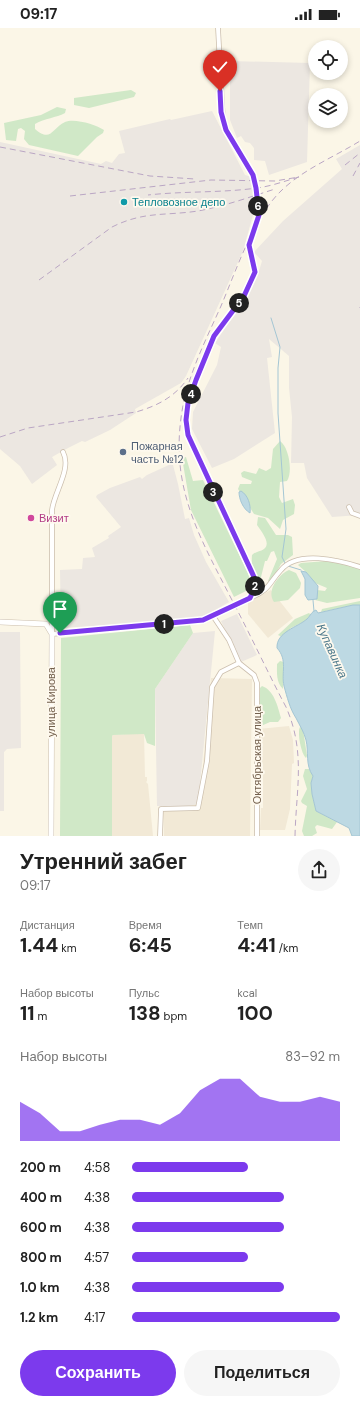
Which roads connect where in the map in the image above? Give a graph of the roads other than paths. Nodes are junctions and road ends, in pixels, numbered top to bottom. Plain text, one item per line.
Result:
1 (218, 28) edge
2 (63, 452) dead end
3 (349, 507) dead end
4 (360, 516) edge
5 (360, 567) edge
6 (250, 598) junction
7 (213, 616) junction
8 (0, 622) edge
9 (52, 634) junction
10 (240, 663) junction
11 (51, 836) edge
12 (160, 836) edge
13 (257, 836) edge

1 - 6 street
2 - 9 street, улица Кирова
3 - 4 street
5 - 6 street
6 - 7 street
7 - 9 street
7 - 10 street
8 - 9 street
9 - 11 street, улица Кирова
10 - 12 street
10 - 13 street, Октябрьская улица

